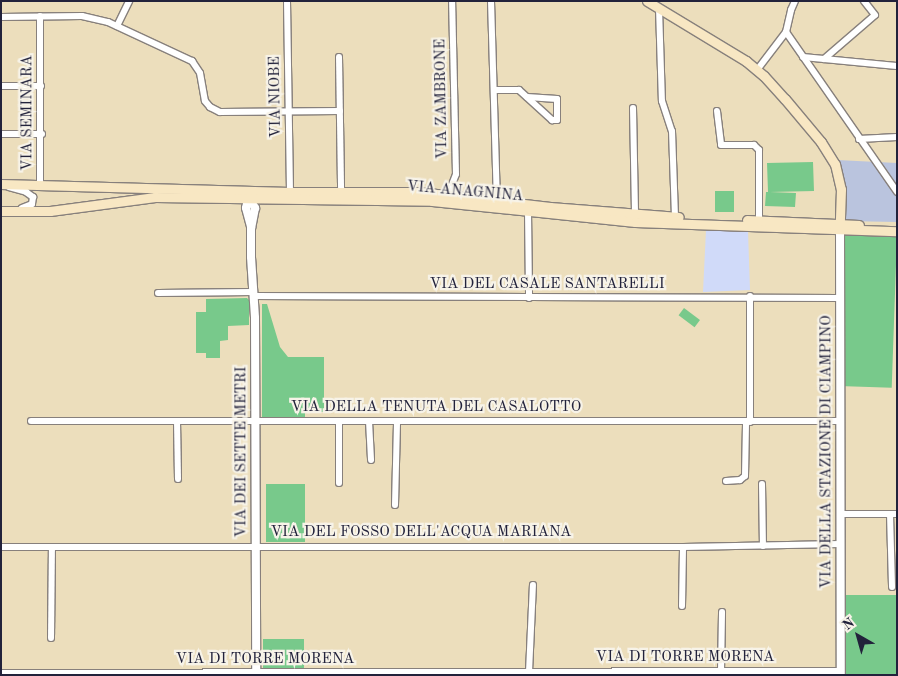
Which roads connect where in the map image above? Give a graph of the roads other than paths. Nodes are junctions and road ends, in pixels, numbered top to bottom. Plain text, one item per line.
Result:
1 (129, 1) edge
2 (452, 1) edge
3 (491, 1) edge
4 (647, 1) edge
5 (795, 1) edge
6 (864, 1) edge
7 (286, 2) edge
8 (659, 8) junction
9 (1, 16) edge
10 (40, 16) junction
11 (117, 26) junction
12 (786, 32) junction
13 (803, 57) junction
14 (339, 58) dead end
15 (824, 59) junction
16 (897, 66) edge
17 (757, 70) junction
18 (1, 86) edge
19 (41, 86) junction
20 (494, 90) junction
21 (527, 97) junction
22 (633, 108) dead end
23 (340, 111) junction
24 (717, 111) dead end
25 (289, 112) junction
26 (1, 134) edge
27 (42, 134) junction
28 (897, 137) edge
29 (859, 139) junction
30 (2, 184) edge
31 (40, 186) junction
32 (341, 191) junction
33 (394, 191) junction
34 (290, 192) junction
35 (897, 192) edge
36 (249, 195) junction
37 (448, 195) junction
38 (390, 201) junction
39 (497, 201) junction
40 (841, 208) junction
41 (1, 211) edge
42 (528, 211) junction
43 (635, 215) junction
44 (675, 217) junction
45 (759, 221) junction
46 (830, 223) junction
47 (858, 224) junction
48 (897, 225) edge
49 (840, 227) junction
50 (897, 231) edge
51 (158, 293) dead end
52 (253, 294) junction
53 (750, 296) junction
54 (528, 298) junction
55 (841, 298) junction
56 (255, 420) junction
57 (31, 421) dead end
58 (177, 421) junction
59 (339, 421) junction
60 (369, 421) junction
61 (397, 421) junction
62 (841, 421) junction
63 (748, 422) junction
64 (371, 460) dead end
65 (178, 480) dead end
66 (726, 481) dead end
67 (339, 482) dead end
68 (762, 484) dead end
69 (395, 505) dead end
70 (840, 514) junction
71 (894, 514) edge
72 (840, 544) junction
73 (256, 546) junction
74 (762, 546) junction
75 (1, 547) edge
76 (52, 547) junction
77 (683, 547) junction
78 (533, 585) dead end
79 (892, 587) dead end
80 (682, 606) dead end
81 (722, 612) dead end
82 (51, 638) dead end
83 (721, 671) junction
84 (530, 672) junction
85 (1, 673) edge
86 (548, 673) edge
87 (616, 673) edge
88 (772, 673) edge
89 (841, 673) edge
90 (75, 674) edge
91 (256, 674) edge
92 (502, 674) edge

1 - 11 street
2 - 37 street, VIA ZAMBRONE
3 - 20 street
4 - 8 main road
5 - 12 street
6 - 15 street
7 - 25 street, VIA NIOBE
8 - 17 main road
8 - 44 street
9 - 10 street
10 - 11 street
10 - 19 street, VIA SEMINARA
11 - 25 street
12 - 13 street
12 - 17 street
13 - 15 street
13 - 29 street
14 - 23 street
15 - 16 street
17 - 40 main road
18 - 19 street
19 - 27 street, VIA SEMINARA
20 - 21 street
20 - 39 street
21 - 21 street
22 - 43 street
23 - 25 street
23 - 32 street
24 - 45 street
25 - 34 street, VIA NIOBE
26 - 27 street
27 - 31 street, VIA SEMINARA
28 - 29 street
29 - 35 street
30 - 31 main road, VIA ANAGNINA
30 - 41 street
31 - 36 main road, VIA ANAGNINA
32 - 33 main road, VIA ANAGNINA
32 - 34 main road, VIA ANAGNINA
33 - 37 main road, VIA ANAGNINA
33 - 38 street
34 - 36 main road, VIA ANAGNINA
36 - 38 main road, VIA ANAGNINA
36 - 41 main road, VIA ANAGNINA
36 - 52 street, VIA DEI SETTE METRI
37 - 39 main road, VIA ANAGNINA
38 - 42 main road, VIA ANAGNINA
39 - 43 main road, VIA ANAGNINA
40 - 46 main road
40 - 47 main road
40 - 49 main road
42 - 49 main road, VIA ANAGNINA
42 - 54 street
43 - 44 main road, VIA ANAGNINA
44 - 45 main road, VIA ANAGNINA
45 - 46 main road, VIA ANAGNINA
46 - 49 main road, VIA ANAGNINA
47 - 48 main road, VIA ANAGNINA
47 - 49 main road, VIA ANAGNINA
49 - 50 main road, VIA ANAGNINA
49 - 55 street, VIA DELLA STAZIONE DI CIAMPINO
51 - 52 street, VIA DEL CASALE SANTARELLI
52 - 54 street, VIA DEL CASALE SANTARELLI
52 - 56 street, VIA DEI SETTE METRI
53 - 54 street, VIA DEL CASALE SANTARELLI
53 - 55 street, VIA DEL CASALE SANTARELLI
53 - 63 street
55 - 62 street, VIA DELLA STAZIONE DI CIAMPINO
56 - 58 street, VIA DELLA TENUTA DEL CASALOTTO
56 - 59 street, VIA DELLA TENUTA DEL CASALOTTO
56 - 73 street, VIA DEI SETTE METRI
57 - 58 street, VIA DELLA TENUTA DEL CASALOTTO
58 - 65 street
59 - 60 street, VIA DELLA TENUTA DEL CASALOTTO
59 - 67 street
60 - 61 street, VIA DELLA TENUTA DEL CASALOTTO
60 - 64 street
61 - 63 street, VIA DELLA TENUTA DEL CASALOTTO
61 - 69 street
62 - 63 street, VIA DELLA TENUTA DEL CASALOTTO
62 - 70 street, VIA DELLA STAZIONE DI CIAMPINO
63 - 66 street
68 - 74 street
70 - 71 street
70 - 72 street, VIA DELLA STAZIONE DI CIAMPINO
71 - 79 street
72 - 74 street, VIA DEL FOSSO DELL'ACQUA MARIANA
72 - 89 street, VIA DELLA STAZIONE DI CIAMPINO
73 - 76 street, VIA DEL FOSSO DELL'ACQUA MARIANA
73 - 77 street, VIA DEL FOSSO DELL'ACQUA MARIANA
73 - 91 street, VIA DEI SETTE METRI
74 - 77 street, VIA DEL FOSSO DELL'ACQUA MARIANA
75 - 76 street, VIA DEL FOSSO DELL'ACQUA MARIANA
76 - 82 street
77 - 80 street
78 - 84 street
81 - 83 street
83 - 87 street, VIA DI TORRE MORENA
83 - 88 street, VIA DI TORRE MORENA
84 - 86 street, VIA DI TORRE MORENA
84 - 92 street, VIA DI TORRE MORENA
85 - 90 street, VIA DI TORRE MORENA
86 - 87 street, VIA DI TORRE MORENA
88 - 89 street, VIA DI TORRE MORENA
90 - 91 street, VIA DI TORRE MORENA
91 - 92 street, VIA DI TORRE MORENA

